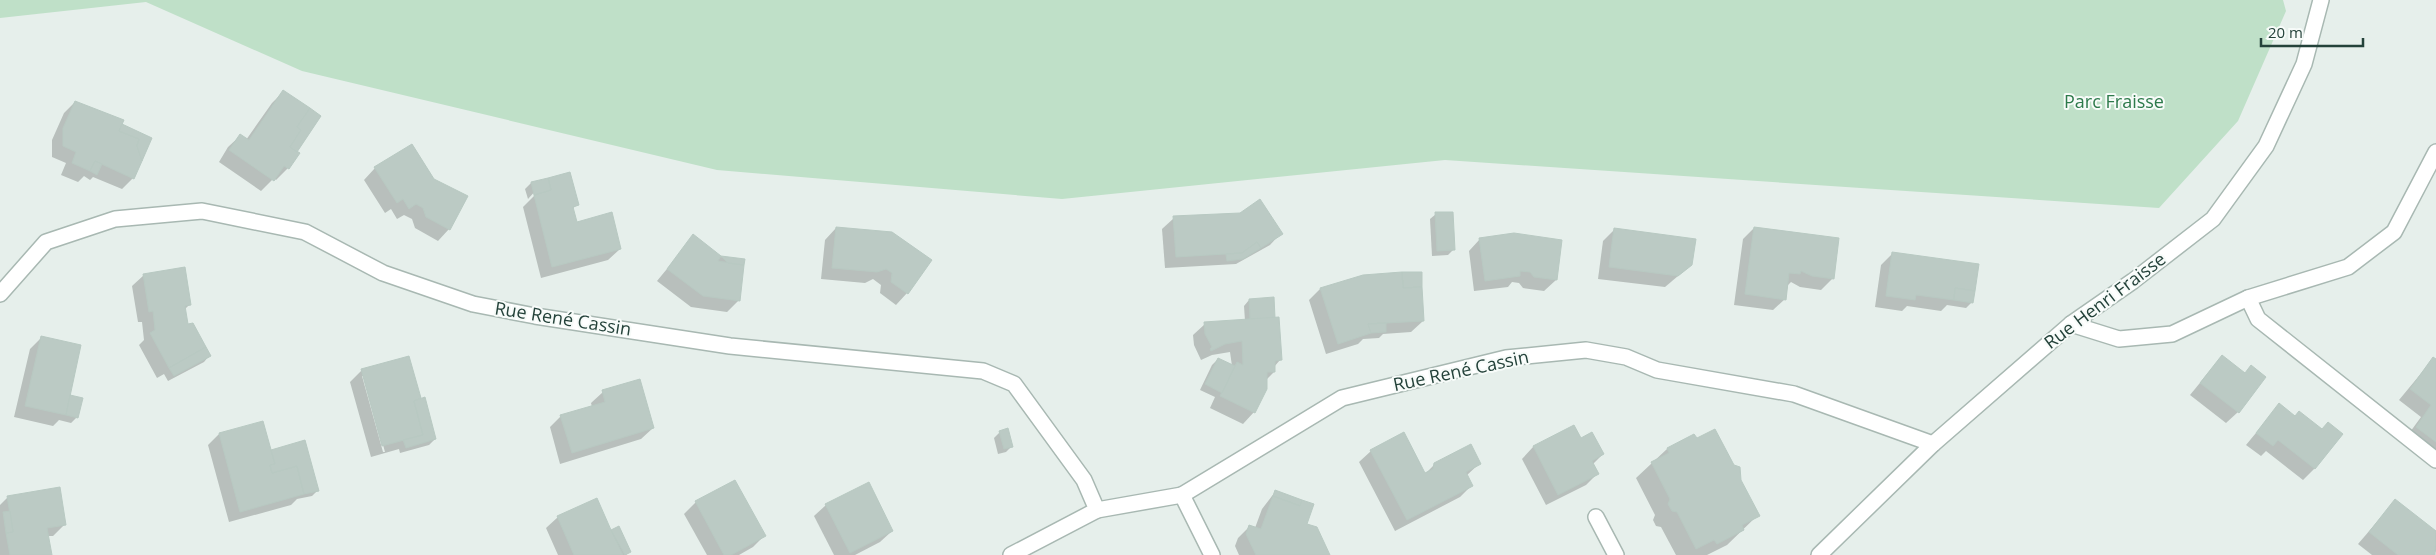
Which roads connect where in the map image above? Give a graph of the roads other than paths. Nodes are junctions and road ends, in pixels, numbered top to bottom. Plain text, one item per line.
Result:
1 (2321, 0) edge
2 (2436, 152) edge
3 (0, 294) edge
4 (2248, 298) junction
5 (2071, 324) junction
6 (1934, 444) junction
7 (2436, 460) edge
8 (1182, 495) junction
9 (1097, 510) junction
10 (1596, 517) dead end
11 (1011, 555) edge
12 (1212, 555) edge
13 (1616, 555) edge
14 (1819, 555) edge

1 - 5 street, Rue Henri Fraisse
2 - 4 street
3 - 9 street, Rue René Cassin
4 - 5 street
4 - 7 street
5 - 6 street, Rue Henri Fraisse
6 - 8 street, Rue René Cassin
6 - 14 street, Rue Henri Fraisse
8 - 9 street
8 - 12 street
9 - 11 street
10 - 13 street

